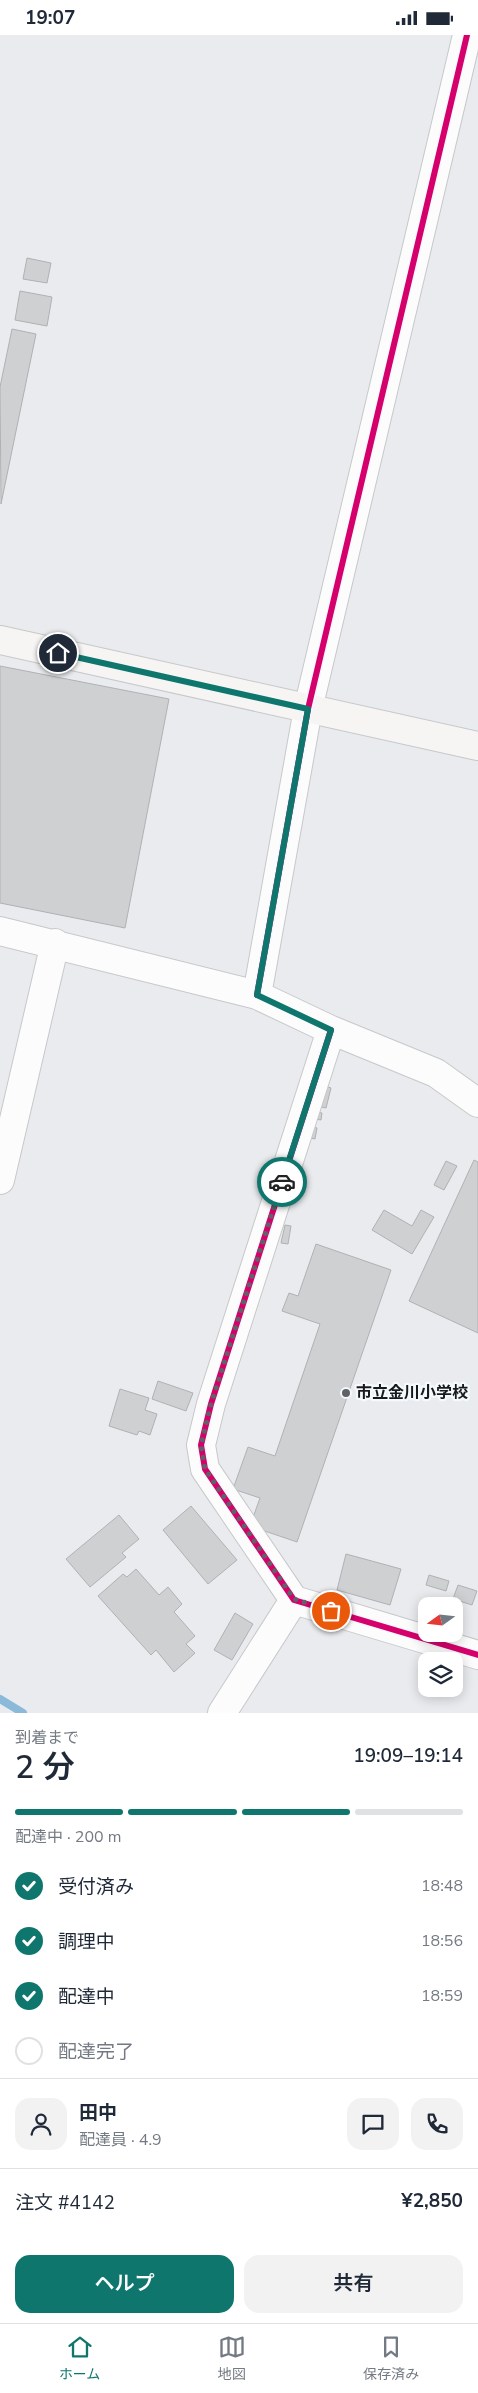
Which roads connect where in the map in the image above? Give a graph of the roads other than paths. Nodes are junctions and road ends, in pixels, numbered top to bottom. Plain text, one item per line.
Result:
1 (467, 35) edge
2 (0, 640) edge
3 (308, 709) junction
4 (478, 746) edge
5 (0, 931) edge
6 (55, 943) junction
7 (257, 995) junction
8 (331, 1030) junction
9 (478, 1103) edge
10 (0, 1180) edge
11 (294, 1599) junction
12 (478, 1655) edge
13 (222, 1713) edge

1 - 3 street
2 - 3 street
3 - 4 street
3 - 7 street
5 - 6 street
6 - 7 street
6 - 10 street
7 - 8 street
8 - 9 street
8 - 11 street
11 - 12 street
11 - 13 street

